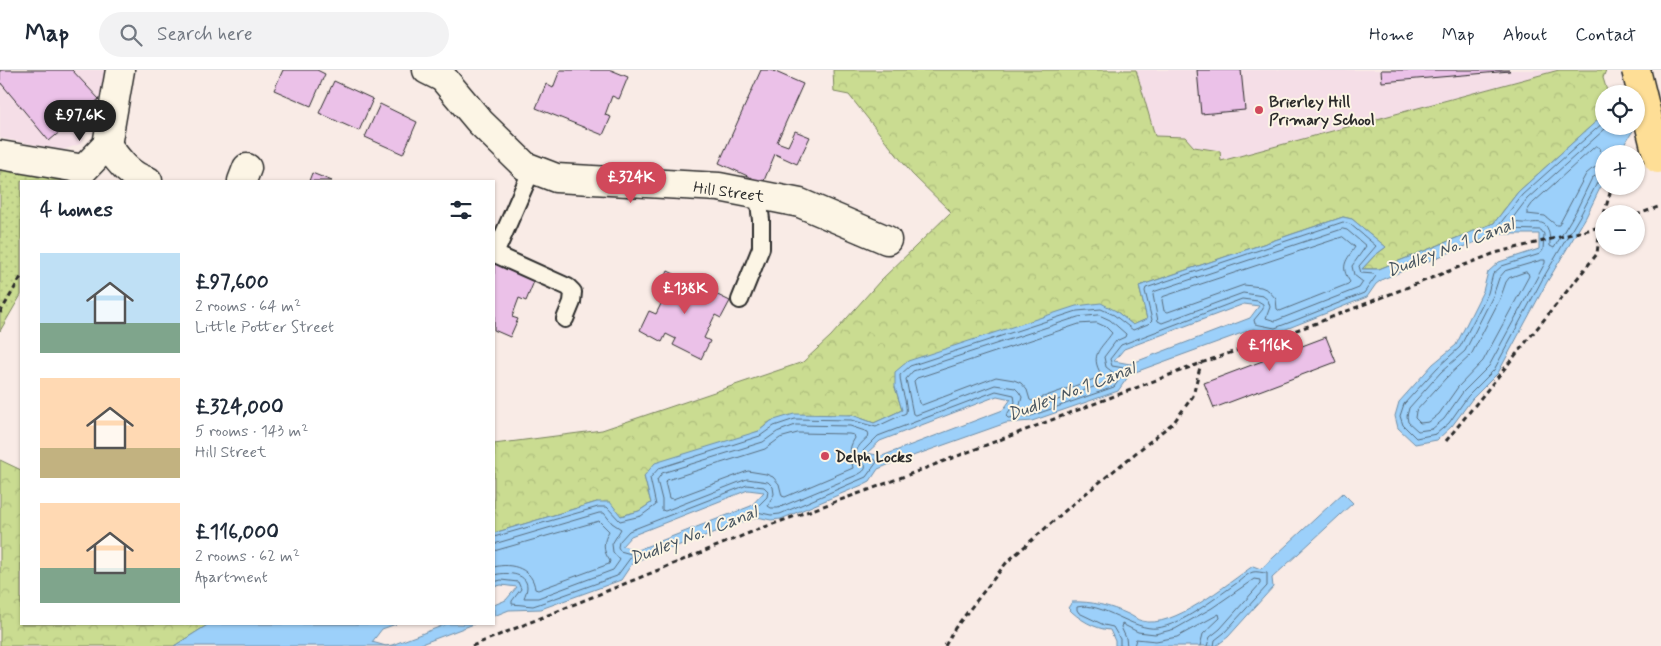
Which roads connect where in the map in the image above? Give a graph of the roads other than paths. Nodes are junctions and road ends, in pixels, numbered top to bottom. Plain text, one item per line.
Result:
1 (120, 70) edge
2 (427, 70) edge
3 (1636, 70) edge
4 (107, 145) junction
5 (0, 155) edge
6 (1658, 159) dead end
7 (532, 169) junction
8 (144, 180) edge
9 (758, 195) junction
10 (887, 240) dead end
11 (495, 252) edge
12 (495, 254) edge
13 (740, 300) dead end
14 (565, 319) dead end

1 - 4 street
2 - 7 street, Hill Street
3 - 6 main road, bridge
4 - 5 street
4 - 8 street
7 - 9 street, Hill Street
7 - 11 lane
9 - 10 street, Hill Street
9 - 13 lane
12 - 14 lane

